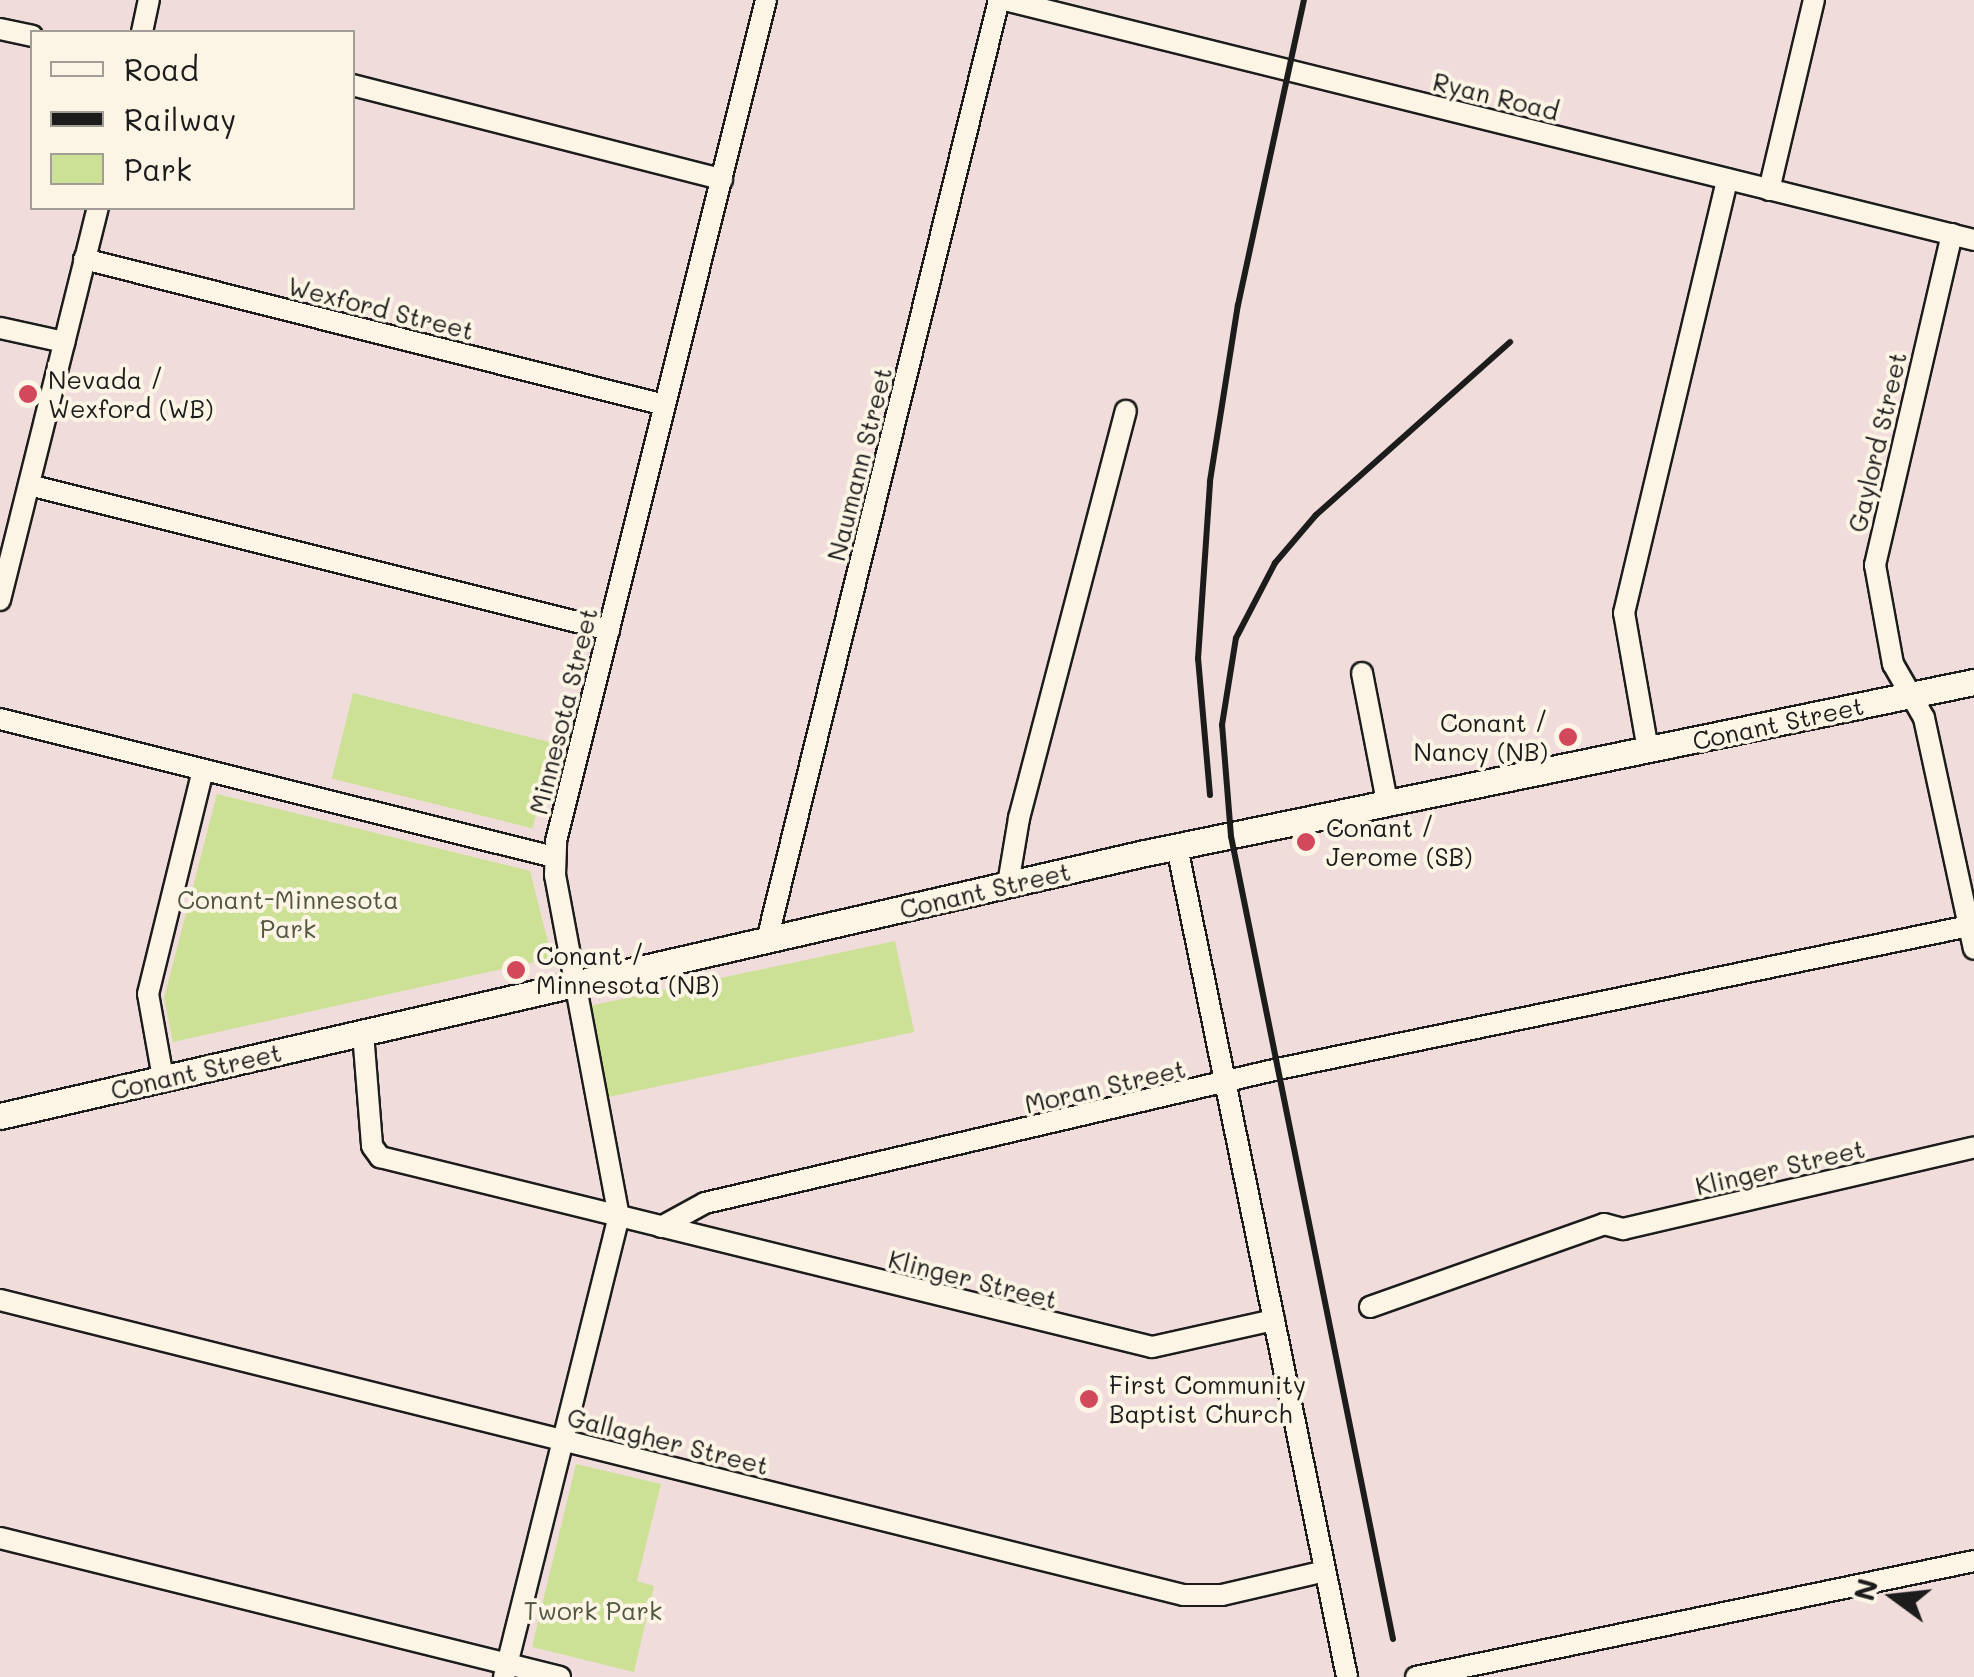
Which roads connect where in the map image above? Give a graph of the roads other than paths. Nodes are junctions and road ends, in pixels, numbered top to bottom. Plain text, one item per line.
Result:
1 (150, 0) edge
2 (766, 0) edge
3 (1002, 0) edge
4 (1814, 0) edge
5 (0, 29) edge
6 (143, 30) edge
7 (30, 36) edge
8 (355, 86) edge
9 (722, 178) junction
10 (1727, 180) junction
11 (1768, 190) junction
12 (97, 210) edge
13 (1952, 234) junction
14 (1974, 240) edge
15 (84, 259) junction
16 (0, 328) edge
17 (64, 342) junction
18 (666, 405) junction
19 (1126, 411) dead end
20 (29, 485) junction
21 (0, 600) edge
22 (609, 630) junction
23 (1362, 673) dead end
24 (1974, 682) edge
25 (1908, 695) junction
26 (0, 719) edge
27 (1648, 750) junction
28 (203, 770) junction
29 (1387, 802) junction
30 (1177, 847) junction
31 (554, 857) junction
32 (1008, 884) junction
33 (1972, 925) edge
34 (766, 940) junction
35 (1974, 949) edge
36 (575, 984) junction
37 (363, 1032) junction
38 (163, 1078) junction
39 (1225, 1082) junction
40 (0, 1116) edge
41 (1974, 1147) edge
42 (619, 1217) junction
43 (661, 1228) junction
44 (0, 1300) edge
45 (1370, 1307) dead end
46 (1274, 1320) junction
47 (564, 1440) junction
48 (0, 1538) edge
49 (1974, 1561) edge
50 (1325, 1570) junction
51 (505, 1670) edge
52 (560, 1677) edge
53 (1347, 1677) edge
54 (1416, 1677) edge

1 - 6 street
2 - 9 street, Minnesota Street
3 - 10 street, Ryan Road
3 - 34 street, Naumann Street
4 - 11 street
5 - 7 street
8 - 9 street
9 - 18 street, Minnesota Street
10 - 11 street, Ryan Road
10 - 27 street
11 - 13 street, Ryan Road
12 - 15 street
13 - 14 street, Ryan Road
13 - 25 street, Gaylord Street
15 - 17 street
15 - 18 street, Wexford Street
16 - 17 street
17 - 20 street
18 - 22 street, Minnesota Street
19 - 32 street
20 - 21 street
20 - 22 street
22 - 31 street, Minnesota Street
23 - 29 street
24 - 25 main road, Conant Street
25 - 27 main road, Conant Street
25 - 33 street, Gaylord Street
26 - 28 street
27 - 29 main road, Conant Street
28 - 31 street
28 - 38 street
29 - 30 main road, Conant Street
30 - 32 main road, Conant Street
30 - 39 street
31 - 36 street, Minnesota Street
32 - 34 main road, Conant Street
33 - 35 street, Gaylord Street
33 - 39 street, Moran Street
34 - 36 main road, Conant Street
36 - 37 main road, Conant Street
36 - 42 street, Minnesota Street
37 - 38 main road, Conant Street
37 - 42 street
38 - 40 main road, Conant Street
39 - 43 street, Moran Street
39 - 46 street
41 - 45 street, Klinger Street
42 - 43 street
42 - 47 street, Minnesota Street
43 - 46 street, Klinger Street
44 - 47 street, Gallagher Street
46 - 50 street
47 - 50 street, Gallagher Street
47 - 51 street, Minnesota Street
48 - 51 street
49 - 54 street
50 - 53 street
51 - 52 street

